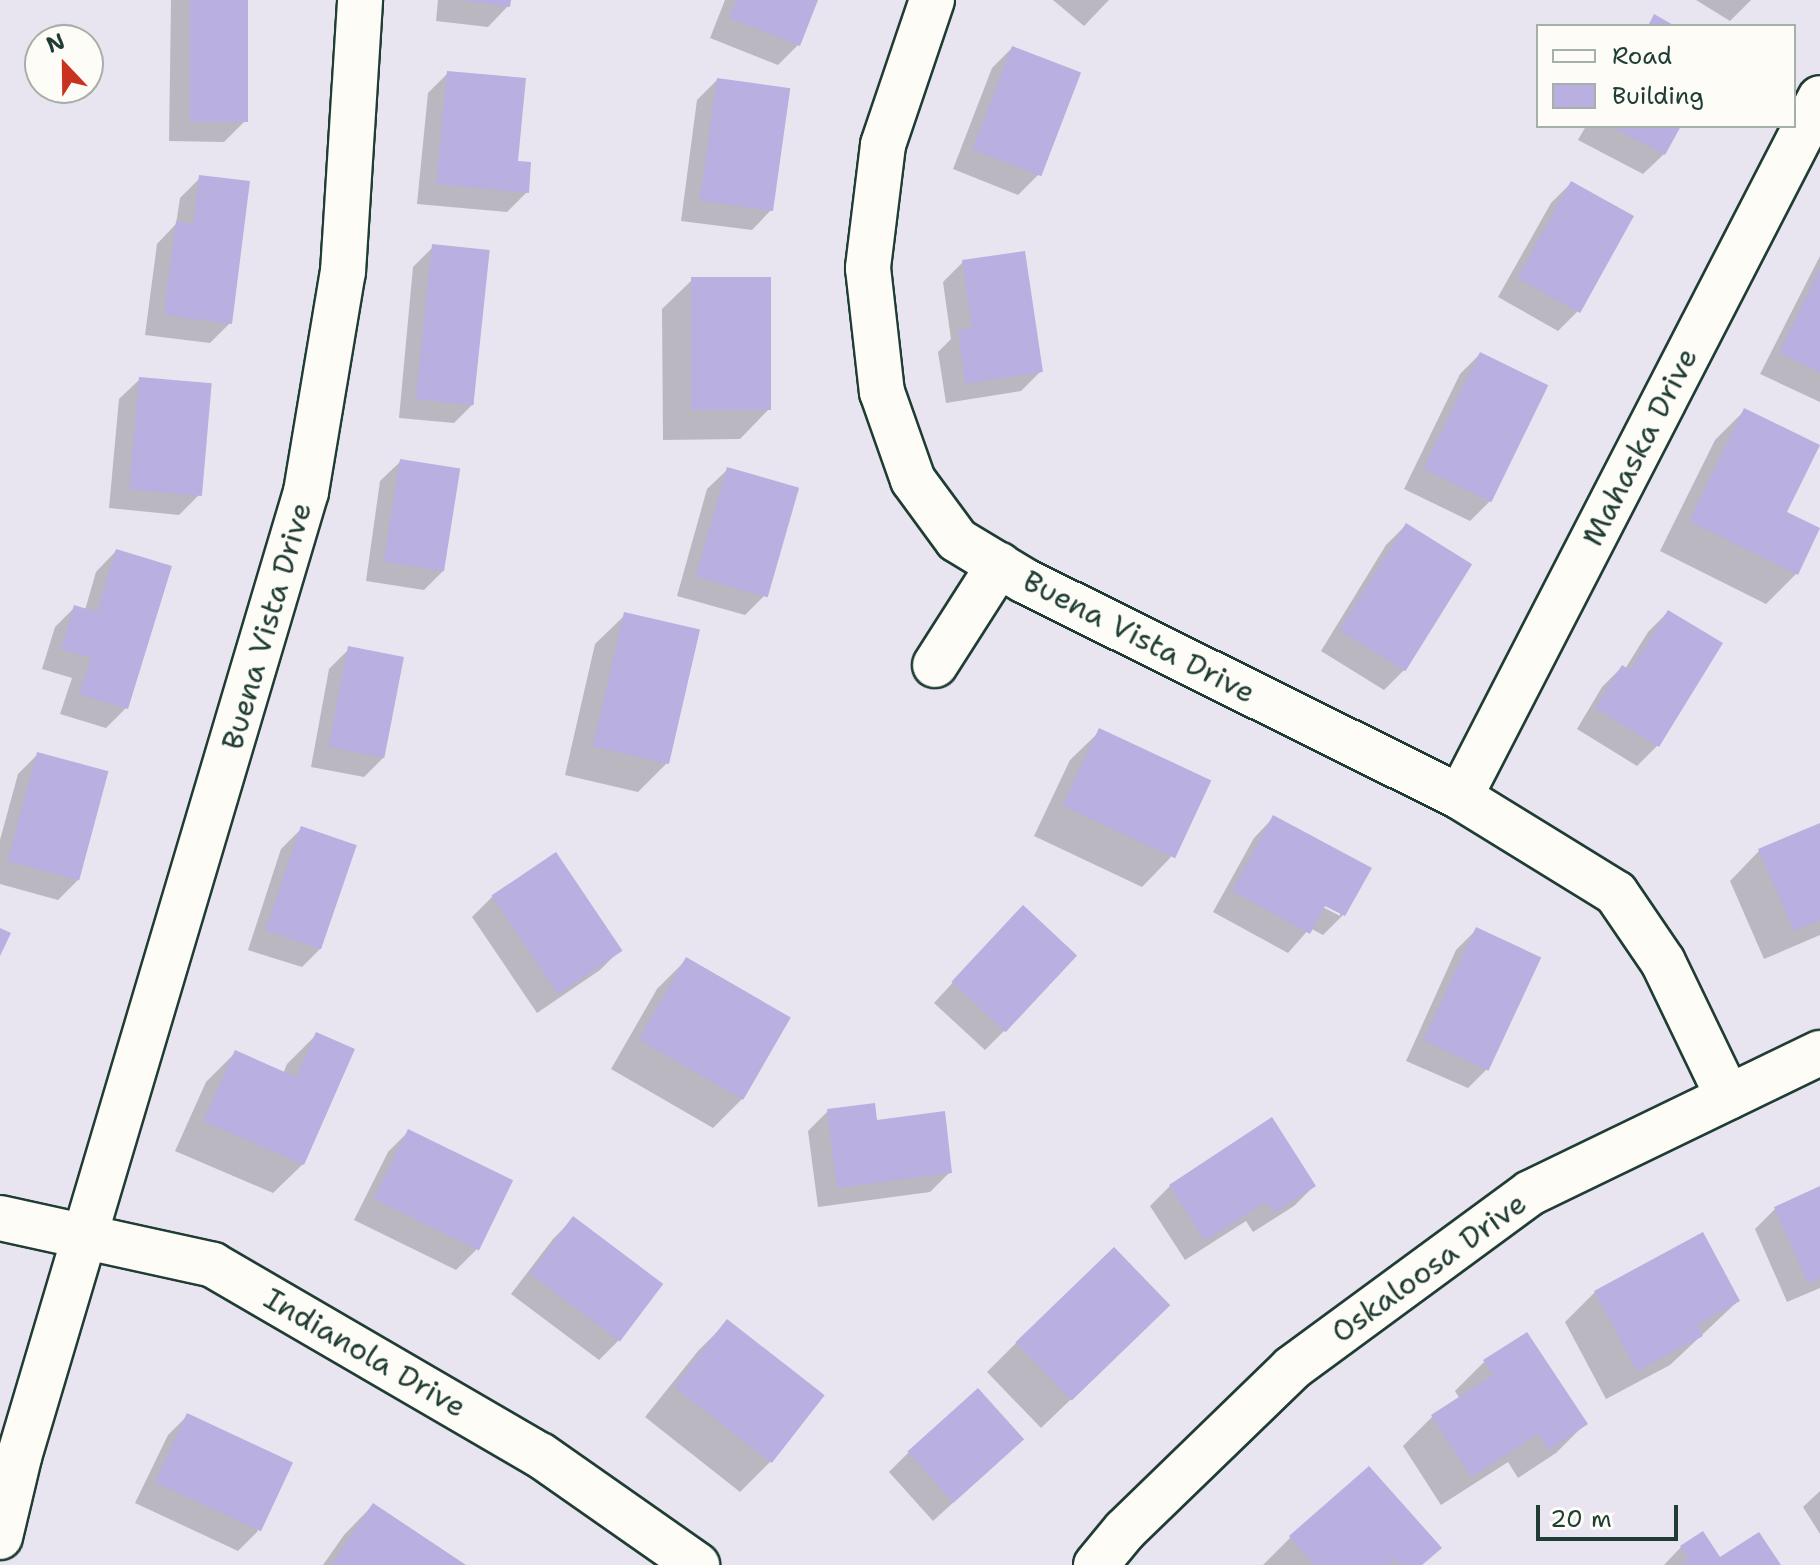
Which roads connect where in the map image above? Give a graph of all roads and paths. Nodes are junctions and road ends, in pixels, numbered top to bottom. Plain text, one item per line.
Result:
1 (360, 0) edge
2 (932, 0) edge
3 (1820, 98) edge
4 (999, 565) junction
5 (935, 665) dead end
6 (1460, 797) junction
7 (1820, 1053) edge
8 (1728, 1097) junction
9 (0, 1218) edge
10 (86, 1235) junction
11 (0, 1537) edge
12 (697, 1565) edge
13 (1096, 1565) edge

1 - 10 street, Buena Vista Drive
2 - 4 street, Buena Vista Drive
3 - 6 street, Mahaska Drive
4 - 5 street
4 - 6 street, Buena Vista Drive
6 - 8 street, Buena Vista Drive
7 - 8 street, Oskaloosa Drive
8 - 13 street, Oskaloosa Drive
9 - 10 street, Indianola Drive
10 - 11 street, Buena Vista Drive
10 - 12 street, Indianola Drive

